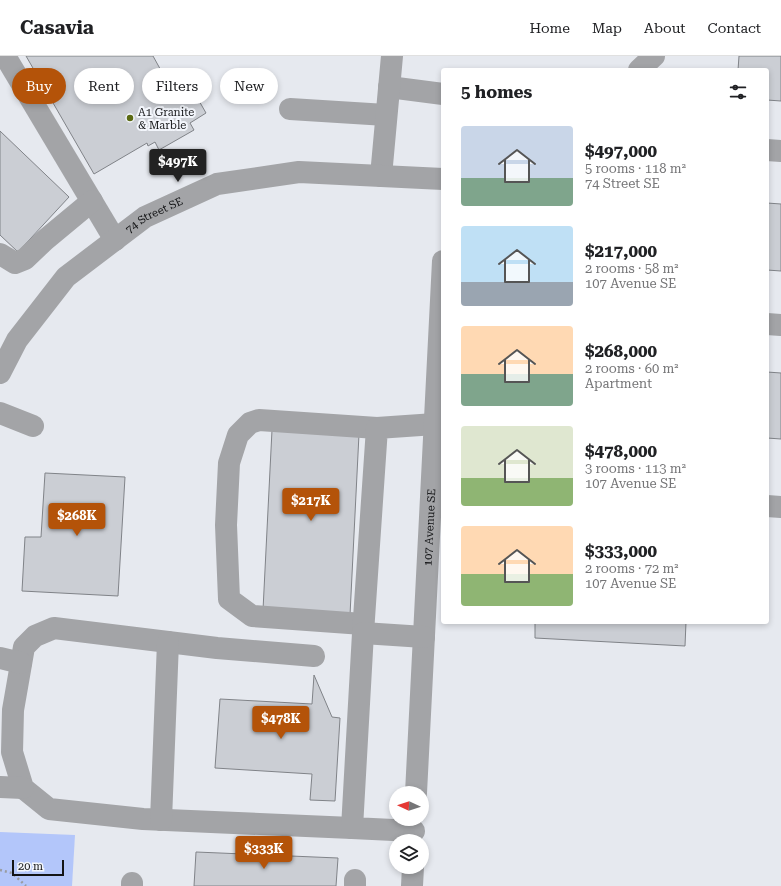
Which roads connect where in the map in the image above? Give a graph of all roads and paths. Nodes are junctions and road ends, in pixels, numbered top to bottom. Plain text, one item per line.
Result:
1 (5, 56) edge
2 (392, 56) edge
3 (654, 56) edge
4 (641, 68) edge
5 (389, 87) junction
6 (441, 94) edge
7 (290, 109) dead end
8 (386, 115) junction
9 (769, 150) edge
10 (781, 151) edge
11 (380, 176) junction
12 (441, 179) edge
13 (92, 201) junction
14 (115, 240) junction
15 (0, 254) edge
16 (769, 324) edge
17 (781, 325) edge
18 (441, 330) edge
19 (0, 373) edge
20 (0, 413) edge
21 (435, 424) junction
22 (34, 426) dead end
23 (377, 428) junction
24 (437, 492) edge
25 (769, 506) edge
26 (781, 506) edge
27 (363, 629) junction
28 (424, 637) junction
29 (168, 642) junction
30 (314, 656) dead end
31 (0, 658) edge
32 (21, 663) junction
33 (416, 786) edge
34 (0, 787) edge
35 (23, 788) junction
36 (161, 820) junction
37 (352, 828) junction
38 (414, 830) edge
39 (0, 870) edge
40 (413, 874) edge
41 (26, 886) edge
42 (412, 886) edge

1 - 13 street
2 - 5 street
3 - 4 street
5 - 6 street
5 - 8 street
7 - 8 street
8 - 11 street
9 - 10 street
11 - 12 street, 74 Street SE
11 - 14 street, 74 Street SE
13 - 14 street
13 - 15 street
14 - 19 street, 74 Street SE
16 - 17 street
18 - 21 street, 107 Avenue SE
20 - 22 street
21 - 23 street
21 - 24 street, 107 Avenue SE
23 - 27 street
23 - 27 street
24 - 28 street, 107 Avenue SE
25 - 26 street
27 - 28 street
27 - 37 street
28 - 33 street, 107 Avenue SE
29 - 30 street
29 - 32 street
29 - 36 street
31 - 32 street
32 - 35 street
34 - 35 street
35 - 36 street
36 - 37 street
37 - 38 street
39 - 41 path
40 - 42 street

